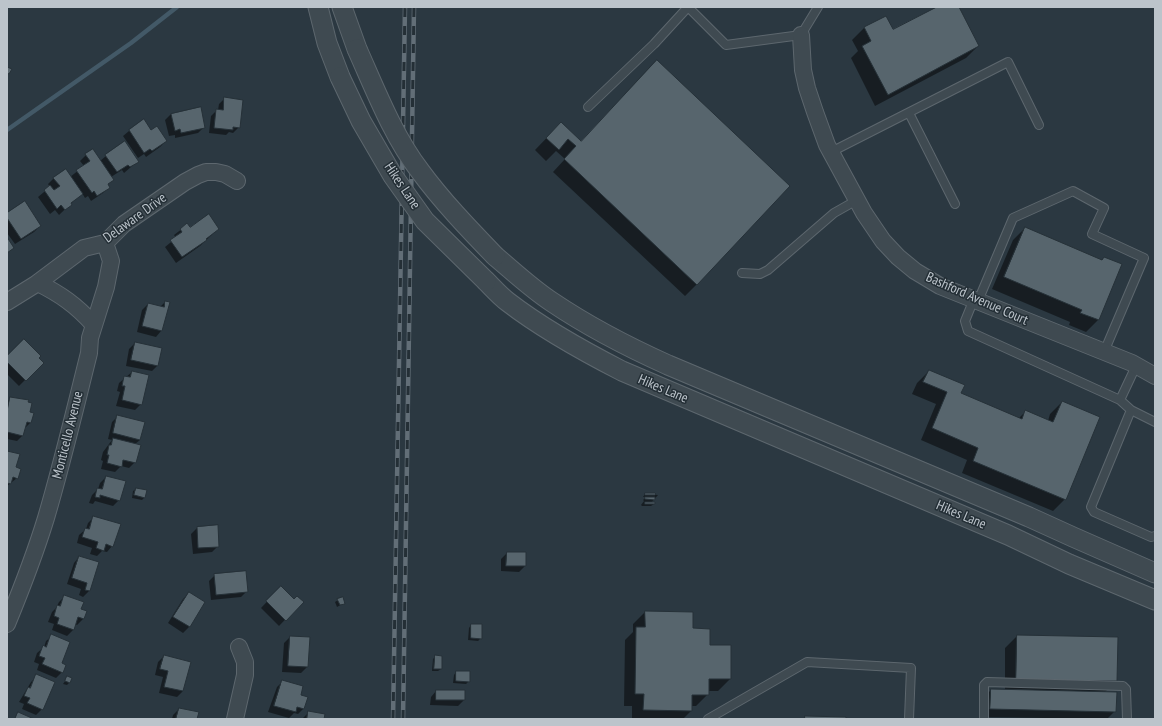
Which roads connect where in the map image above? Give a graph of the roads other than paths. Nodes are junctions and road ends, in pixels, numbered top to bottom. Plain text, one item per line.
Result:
1 (318, 7) edge
2 (342, 7) edge
3 (818, 7) edge
4 (801, 35) junction
5 (588, 107) dead end
6 (908, 113) junction
7 (1039, 125) dead end
8 (831, 152) junction
9 (237, 181) dead end
10 (857, 200) junction
11 (956, 204) dead end
12 (105, 243) junction
13 (742, 273) dead end
14 (38, 283) junction
15 (976, 300) junction
16 (7, 302) edge
17 (93, 324) junction
18 (1104, 352) junction
19 (1136, 366) junction
20 (1155, 376) edge
21 (1120, 400) junction
22 (1131, 410) junction
23 (1155, 422) edge
24 (1155, 536) edge
25 (1155, 573) edge
26 (1155, 600) edge
27 (7, 624) edge
28 (239, 647) dead end
29 (235, 719) edge
30 (708, 719) edge
31 (909, 719) edge
32 (984, 719) edge
33 (1128, 719) edge

1 - 26 street, Hikes Lane, bridge
2 - 25 street, Hikes Lane, bridge
3 - 4 lane
4 - 5 lane
4 - 8 street, Bashford Avenue Court
6 - 7 lane
6 - 8 lane
6 - 11 lane
8 - 10 street, Bashford Avenue Court
9 - 12 street, Delaware Drive
10 - 13 lane
10 - 15 street, Bashford Avenue Court
12 - 14 street, Delaware Drive
12 - 17 street, Monticello Avenue
14 - 16 street, Delaware Drive
14 - 17 street
15 - 18 street, Bashford Avenue Court
15 - 18 lane
15 - 21 lane
17 - 27 street, Monticello Avenue
18 - 19 street, Bashford Avenue Court
19 - 20 street, Bashford Avenue Court
19 - 21 lane
21 - 22 lane
22 - 23 lane
22 - 24 lane
28 - 29 street
30 - 31 lane
32 - 33 lane

